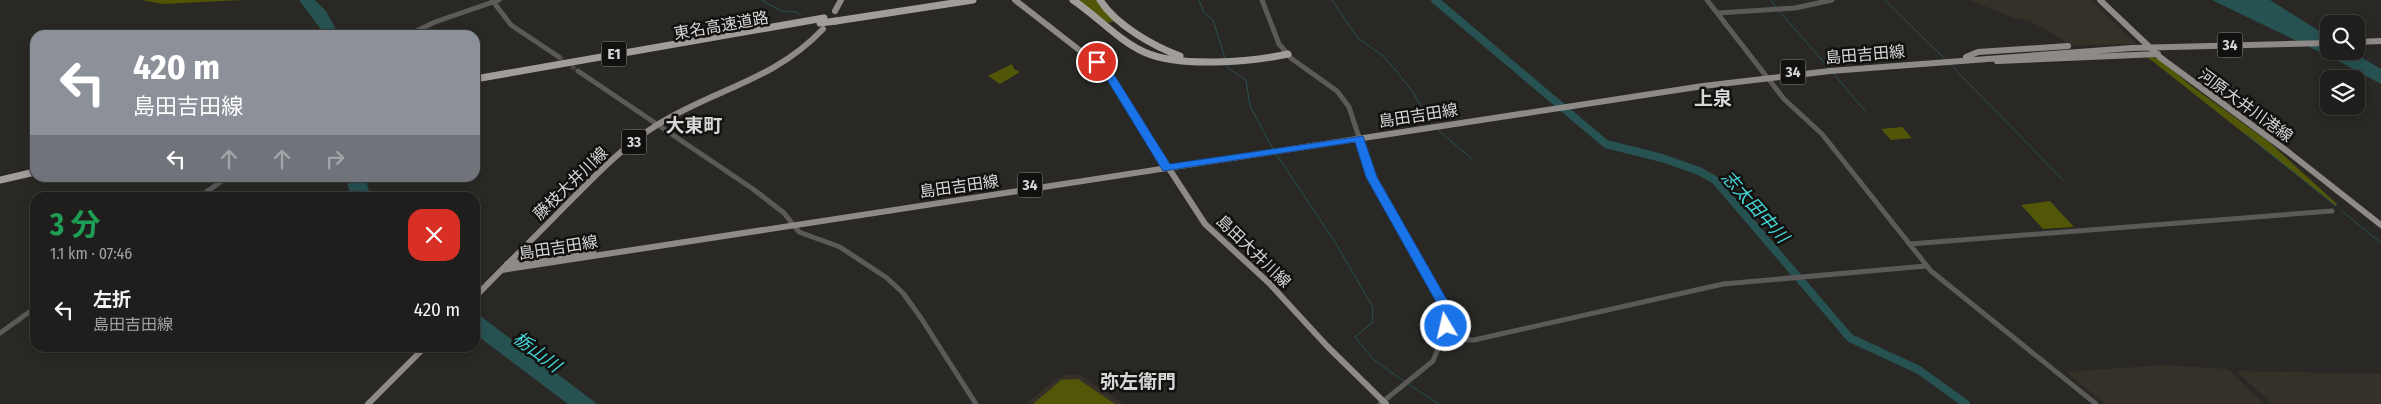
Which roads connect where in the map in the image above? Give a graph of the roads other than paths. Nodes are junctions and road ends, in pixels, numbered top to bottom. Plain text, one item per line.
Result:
1 (499, 0) edge
2 (841, 0) edge
3 (945, 0) edge
4 (973, 0) edge
5 (980, 0) edge
6 (1015, 0) edge
7 (1073, 0) edge
8 (1100, 0) edge
9 (1262, 0) edge
10 (1707, 0) edge
11 (1832, 0) edge
12 (2100, 0) edge
13 (493, 1) edge
14 (961, 2) junction
15 (1718, 13) junction
16 (835, 16) junction
17 (823, 23) junction
18 (418, 30) edge
19 (2381, 41) edge
20 (2320, 42) edge
21 (2365, 42) edge
22 (2068, 46) dead end
23 (1288, 54) junction
24 (2158, 54) junction
25 (559, 57) tunnel mouth
26 (1967, 58) junction
27 (578, 71) tunnel mouth
28 (1766, 77) junction
29 (480, 80) edge
30 (657, 125) junction
31 (1359, 137) junction
32 (1166, 167) junction
33 (30, 169) edge
34 (30, 173) edge
35 (0, 175) edge
36 (0, 180) edge
37 (220, 182) edge
38 (206, 192) edge
39 (2332, 211) dead end
40 (791, 224) junction
41 (2381, 225) edge
42 (1910, 244) junction
43 (507, 264) junction
44 (1926, 266) junction
45 (502, 270) junction
46 (480, 292) edge
47 (30, 312) edge
48 (0, 333) edge
49 (1444, 339) junction
50 (420, 352) edge
51 (1383, 403) edge
52 (368, 404) edge
53 (976, 404) edge
54 (2096, 404) edge

1 - 13 street
2 - 16 main road
3 - 16 highway, 東名高速道路 / E1
4 - 14 highway, 東名高速道路 / E1
5 - 14 highway
6 - 32 main road, 島田大井川線
7 - 23 highway
8 - 23 highway
9 - 23 street
10 - 15 street
11 - 15 street
12 - 24 main road, 河原大井川港線
13 - 18 street
13 - 25 street
14 - 16 highway, 東名高速道路 / E1
15 - 28 street
16 - 17 highway, 東名高速道路 / E1, bridge
17 - 29 highway, 東名高速道路 / E1
17 - 30 main road, 藤枝大井川線 / 33
19 - 21 main road
20 - 26 main road, 島田吉田線 / 34, bridge
22 - 26 main road
23 - 31 street
24 - 26 main road
24 - 41 main road, 河原大井川港線
26 - 28 main road, 島田吉田線 / 34
27 - 30 street
28 - 31 main road, 島田吉田線 / 34
28 - 42 street
30 - 40 street
30 - 43 main road, 藤枝大井川線 / 33
31 - 32 main road, 島田吉田線 / 34
31 - 49 street
32 - 40 main road, 島田吉田線 / 34
32 - 51 main road, 島田大井川線
33 - 35 highway
34 - 36 highway
37 - 38 street
39 - 42 street
40 - 43 main road, 島田吉田線 / 34
40 - 45 main road, 島田吉田線 / 34
40 - 53 street
42 - 44 street
43 - 45 main road, 藤枝大井川線 / 33
44 - 49 street
44 - 54 street
45 - 46 main road, 藤枝大井川線 / 33
47 - 48 street
49 - 51 street
50 - 52 main road

